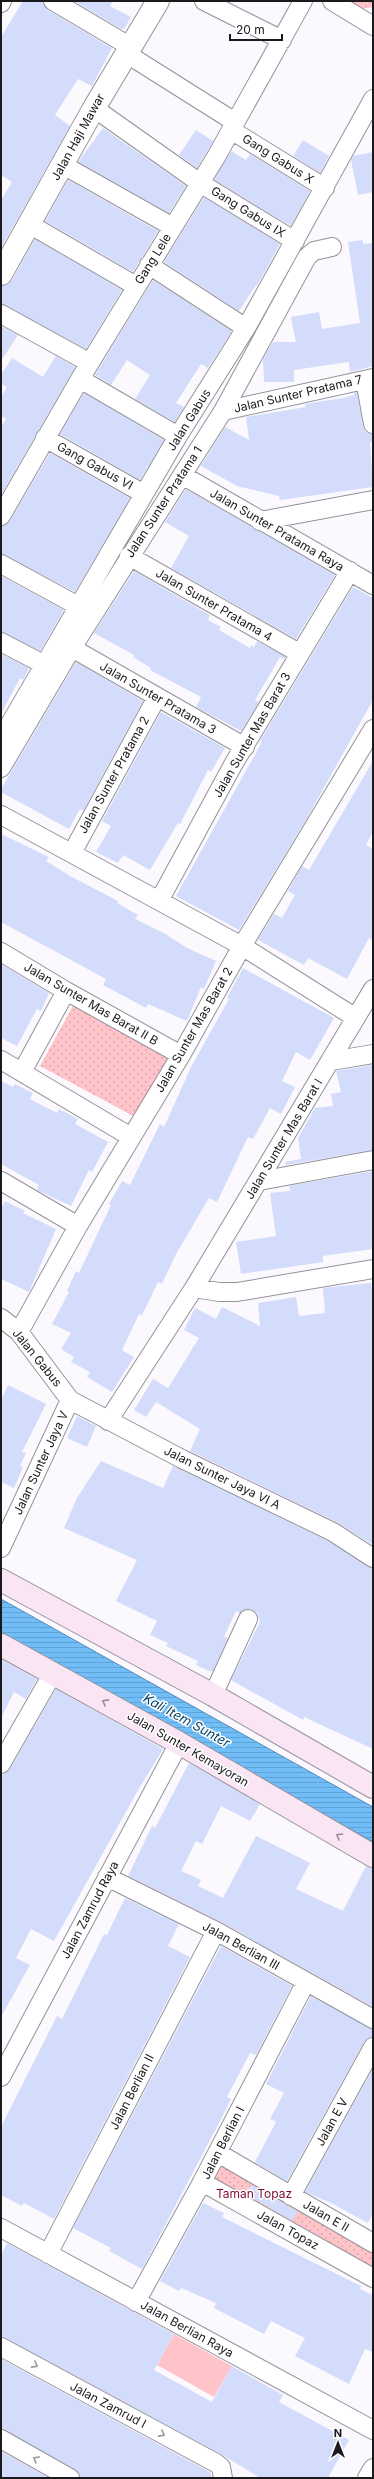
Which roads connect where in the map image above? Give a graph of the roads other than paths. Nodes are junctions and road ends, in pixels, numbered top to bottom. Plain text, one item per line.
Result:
1 (53, 1) edge
2 (158, 1) edge
3 (204, 1) edge
4 (303, 1) edge
5 (332, 1) edge
6 (365, 13) edge
7 (373, 26) edge
8 (282, 40) junction
9 (129, 50) junction
10 (373, 99) edge
11 (94, 108) junction
12 (368, 115) edge
13 (233, 126) junction
14 (63, 165) junction
15 (200, 183) junction
16 (324, 188) junction
17 (29, 224) junction
18 (173, 227) junction
19 (295, 241) junction
20 (332, 247) dead end
21 (149, 265) junction
22 (1, 274) edge
23 (136, 286) junction
24 (1, 314) edge
25 (246, 328) junction
26 (90, 363) junction
27 (80, 379) junction
28 (369, 379) edge
29 (223, 411) junction
30 (373, 424) edge
31 (178, 436) junction
32 (45, 438) junction
33 (182, 475) junction
34 (144, 494) junction
35 (373, 500) edge
36 (1, 516) edge
37 (260, 521) junction
38 (129, 556) junction
39 (1, 564) edge
40 (350, 571) junction
41 (373, 585) edge
42 (80, 607) junction
43 (1, 642) edge
44 (72, 648) junction
45 (299, 653) junction
46 (45, 666) junction
47 (157, 697) junction
48 (373, 729) edge
49 (1, 739) edge
50 (245, 747) junction
51 (1, 768) edge
52 (1, 815) edge
53 (72, 852) junction
54 (159, 901) junction
55 (242, 946) junction
56 (1, 952) edge
57 (373, 988) edge
58 (66, 991) junction
59 (356, 1018) junction
60 (373, 1054) edge
61 (181, 1055) junction
62 (1, 1060) edge
63 (331, 1061) junction
64 (22, 1072) junction
65 (131, 1137) junction
66 (373, 1160) edge
67 (1, 1181) edge
68 (259, 1181) junction
69 (78, 1226) junction
70 (373, 1269) edge
71 (194, 1288) junction
72 (1, 1318) edge
73 (19, 1332) junction
74 (70, 1400) junction
75 (108, 1421) junction
76 (1, 1548) edge
77 (373, 1558) edge
78 (1, 1580) edge
79 (248, 1620) dead end
80 (1, 1645) edge
81 (53, 1673) junction
82 (213, 1695) junction
83 (179, 1743) junction
84 (1, 1764) edge
85 (373, 1788) edge
86 (373, 1856) edge
87 (107, 1877) junction
88 (216, 1931) junction
89 (306, 1982) junction
90 (373, 2019) edge
91 (373, 2047) edge
92 (1, 2077) edge
93 (218, 2153) junction
94 (202, 2182) junction
95 (291, 2196) junction
96 (1, 2228) edge
97 (372, 2239) edge
98 (48, 2254) junction
99 (373, 2278) edge
100 (136, 2302) junction
101 (1, 2347) edge
102 (373, 2430) edge
103 (1, 2439) edge
104 (373, 2468) edge
105 (219, 2470) edge
106 (70, 2478) edge
107 (367, 2478) edge

1 - 9 street, Gang Gabus X
2 - 9 street, Jalan Haji Mawar
3 - 8 street
4 - 8 street, Gang Lele
5 - 6 street
6 - 7 street
8 - 13 street, Gang Lele
9 - 11 street, Jalan Haji Mawar
9 - 13 street, Gang Gabus X
10 - 12 street, Jalan Gabus
11 - 14 street, Jalan Haji Mawar
11 - 15 street, Gang Gabus IX
12 - 16 street, Jalan Gabus
13 - 15 street, Gang Lele
13 - 16 street, Gang Gabus X
14 - 17 street, Jalan Haji Mawar
14 - 18 street
15 - 18 street, Gang Lele
15 - 19 street, Gang Gabus IX
16 - 19 street, Jalan Gabus
17 - 22 street, Jalan Haji Mawar
17 - 23 street
18 - 21 street, Gang Lele
19 - 25 street, Jalan Gabus
20 - 29 street, Jalan Sunter Pratama 1
21 - 23 street, Gang Lele
21 - 25 street
23 - 26 street, Gang Lele
24 - 26 street
25 - 31 street, Jalan Gabus
26 - 27 street, Gang Lele
27 - 31 street
27 - 32 street, Gang Lele
28 - 29 street, Jalan Sunter Pratama 7
28 - 30 street
29 - 33 street, Jalan Sunter Pratama 1
31 - 34 street, Jalan Gabus
32 - 34 street, Gang Gabus VI
32 - 36 street, Gang Lele
33 - 37 street, Jalan Sunter Pratama Raya
33 - 38 street, Jalan Sunter Pratama 1
34 - 42 street, Jalan Gabus
35 - 37 street
37 - 40 street, Jalan Sunter Pratama Raya
38 - 44 street, Jalan Sunter Pratama 1
38 - 45 street, Jalan Sunter Pratama 4
39 - 42 street
40 - 41 street, Jalan Sunter Pratama Raya
40 - 45 street, Jalan Sunter Mas Barat 3
42 - 46 street, Jalan Gabus
43 - 46 street
44 - 47 street, Jalan Sunter Pratama 3
44 - 51 street, Jalan Sunter Pratama 1
45 - 50 street, Jalan Sunter Mas Barat 3
46 - 49 street, Jalan Gabus
47 - 50 street, Jalan Sunter Pratama 3
47 - 53 street, Jalan Sunter Pratama 2
48 - 55 street, Jalan Sunter Mas Barat 2
50 - 54 street, Jalan Sunter Mas Barat 3
52 - 53 street
53 - 54 street
54 - 55 street
55 - 59 street
55 - 61 street, Jalan Sunter Mas Barat 2
56 - 58 street, Jalan Sunter Mas Barat II B
57 - 59 street, Jalan Sunter Mas Barat I
58 - 61 street, Jalan Sunter Mas Barat II B
58 - 64 street
59 - 63 street, Jalan Sunter Mas Barat I
60 - 63 street
61 - 65 street, Jalan Sunter Mas Barat 2
62 - 64 street
63 - 68 street, Jalan Sunter Mas Barat I
64 - 65 street
65 - 69 street, Jalan Sunter Mas Barat 2
66 - 68 street
67 - 69 street
68 - 71 street, Jalan Sunter Mas Barat I
69 - 73 street, Jalan Sunter Mas Barat 2
70 - 71 street
71 - 75 street, Jalan Sunter Mas Barat I
72 - 73 street, Jalan Gabus
73 - 74 street, Jalan Gabus
74 - 75 street, Jalan Sunter Jaya VI A
74 - 76 street, Jalan Sunter Jaya V
75 - 77 street, Jalan Sunter Jaya VI A
78 - 82 main road
79 - 82 street
80 - 81 main road, Jalan Sunter Kemayoran
83 -> 81 main road, Jalan Sunter Kemayoran
81 - 84 street
82 - 85 main road
86 -> 83 main road, Jalan Sunter Kemayoran
83 - 87 street, Jalan Zamrud Raya
87 - 88 street, Jalan Berlian III
87 - 92 street, Jalan Zamrud Raya
88 - 89 street, Jalan Berlian III
88 - 98 street, Jalan Berlian II
89 - 90 street, Jalan Berlian III
89 - 93 street, Jalan Berlian I
91 - 95 street, Jalan E V
93 - 94 street, Jalan Berlian I
93 - 95 street, Jalan E II
94 - 99 street, Jalan Topaz
94 - 100 street, Jalan Berlian I
95 - 97 street, Jalan E II
96 - 98 street, Jalan Berlian Raya
98 - 100 street, Jalan Berlian Raya
100 - 102 street, Jalan Berlian Raya
101 -> 105 street, Jalan Zamrud I
106 -> 103 street
104 - 107 street

